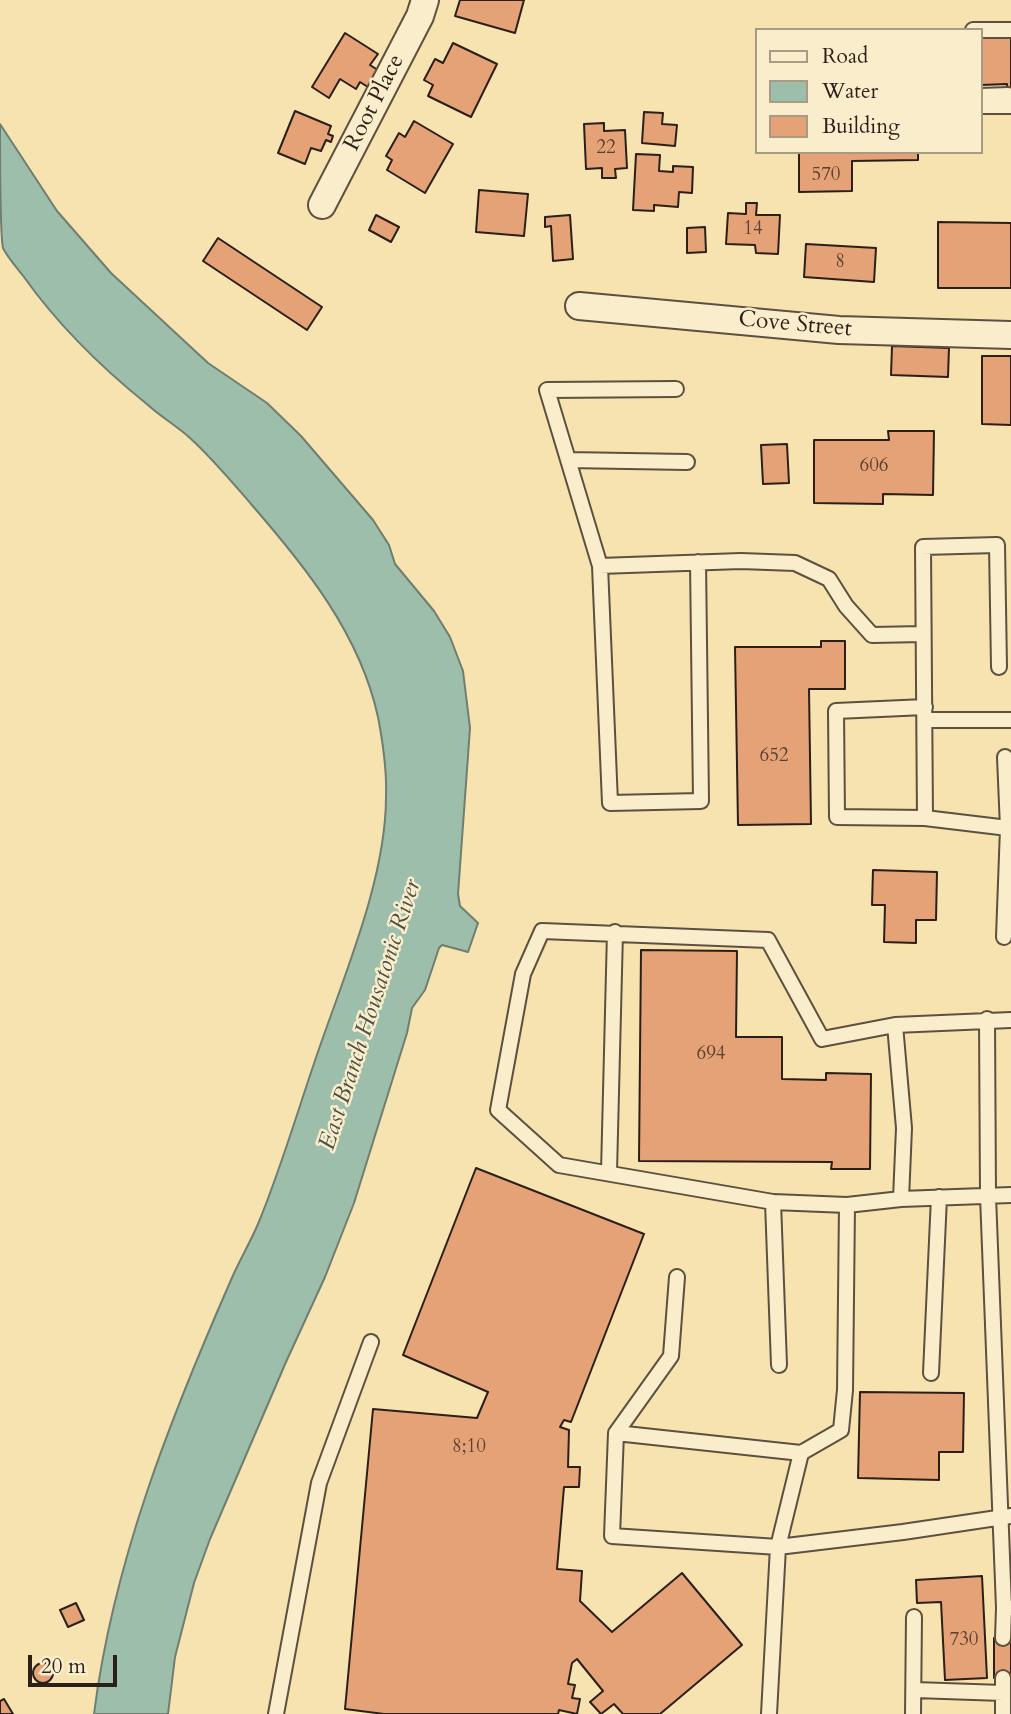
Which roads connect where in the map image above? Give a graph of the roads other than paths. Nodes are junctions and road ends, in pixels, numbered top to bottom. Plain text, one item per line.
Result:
1 (425, 0) edge
2 (983, 30) edge
3 (1011, 30) edge
4 (983, 96) edge
5 (1009, 101) edge
6 (983, 106) edge
7 (323, 205) dead end
8 (579, 306) dead end
9 (1011, 335) edge
10 (676, 388) dead end
11 (568, 460) junction
12 (687, 461) dead end
13 (698, 562) junction
14 (600, 566) junction
15 (923, 634) junction
16 (999, 667) dead end
17 (925, 714) junction
18 (1011, 720) edge
19 (1005, 757) dead end
20 (925, 818) junction
21 (1010, 828) edge
22 (615, 932) junction
23 (1004, 937) dead end
24 (987, 1019) junction
25 (1011, 1020) edge
26 (895, 1025) junction
27 (609, 1172) junction
28 (1011, 1195) edge
29 (988, 1196) junction
30 (939, 1197) junction
31 (901, 1199) junction
32 (773, 1202) junction
33 (847, 1205) junction
34 (677, 1277) dead end
35 (372, 1342) dead end
36 (779, 1364) dead end
37 (931, 1373) dead end
38 (616, 1433) junction
39 (801, 1453) junction
40 (1005, 1517) edge
41 (778, 1546) junction
42 (1007, 1608) edge
43 (914, 1617) dead end
44 (1003, 1638) dead end
45 (1003, 1678) dead end
46 (915, 1690) junction
47 (1003, 1693) junction
48 (276, 1714) edge
49 (769, 1714) edge
50 (913, 1714) edge
51 (1003, 1714) edge

1 - 7 street, Root Place
2 - 3 lane
4 - 5 lane
5 - 6 lane
8 - 9 street, Cove Street
10 - 11 lane
11 - 12 lane
11 - 14 lane
13 - 14 lane
13 - 14 lane
13 - 15 lane
15 - 16 lane
15 - 17 lane
17 - 18 lane
17 - 20 lane
17 - 20 lane
19 - 21 lane
20 - 21 lane
21 - 23 lane
22 - 26 lane
22 - 27 lane
22 - 27 lane
24 - 25 lane
24 - 26 lane
24 - 29 lane
26 - 31 lane
27 - 32 lane
28 - 29 lane
29 - 30 lane
29 - 40 lane
30 - 31 lane
30 - 37 lane
31 - 33 lane
32 - 33 lane
32 - 36 lane
33 - 39 lane
34 - 38 lane
35 - 48 lane
38 - 39 lane
38 - 41 lane
39 - 41 lane
40 - 41 lane
40 - 42 lane
41 - 49 lane
42 - 44 lane
43 - 46 lane
45 - 47 lane
46 - 47 lane
46 - 50 lane
47 - 51 lane

